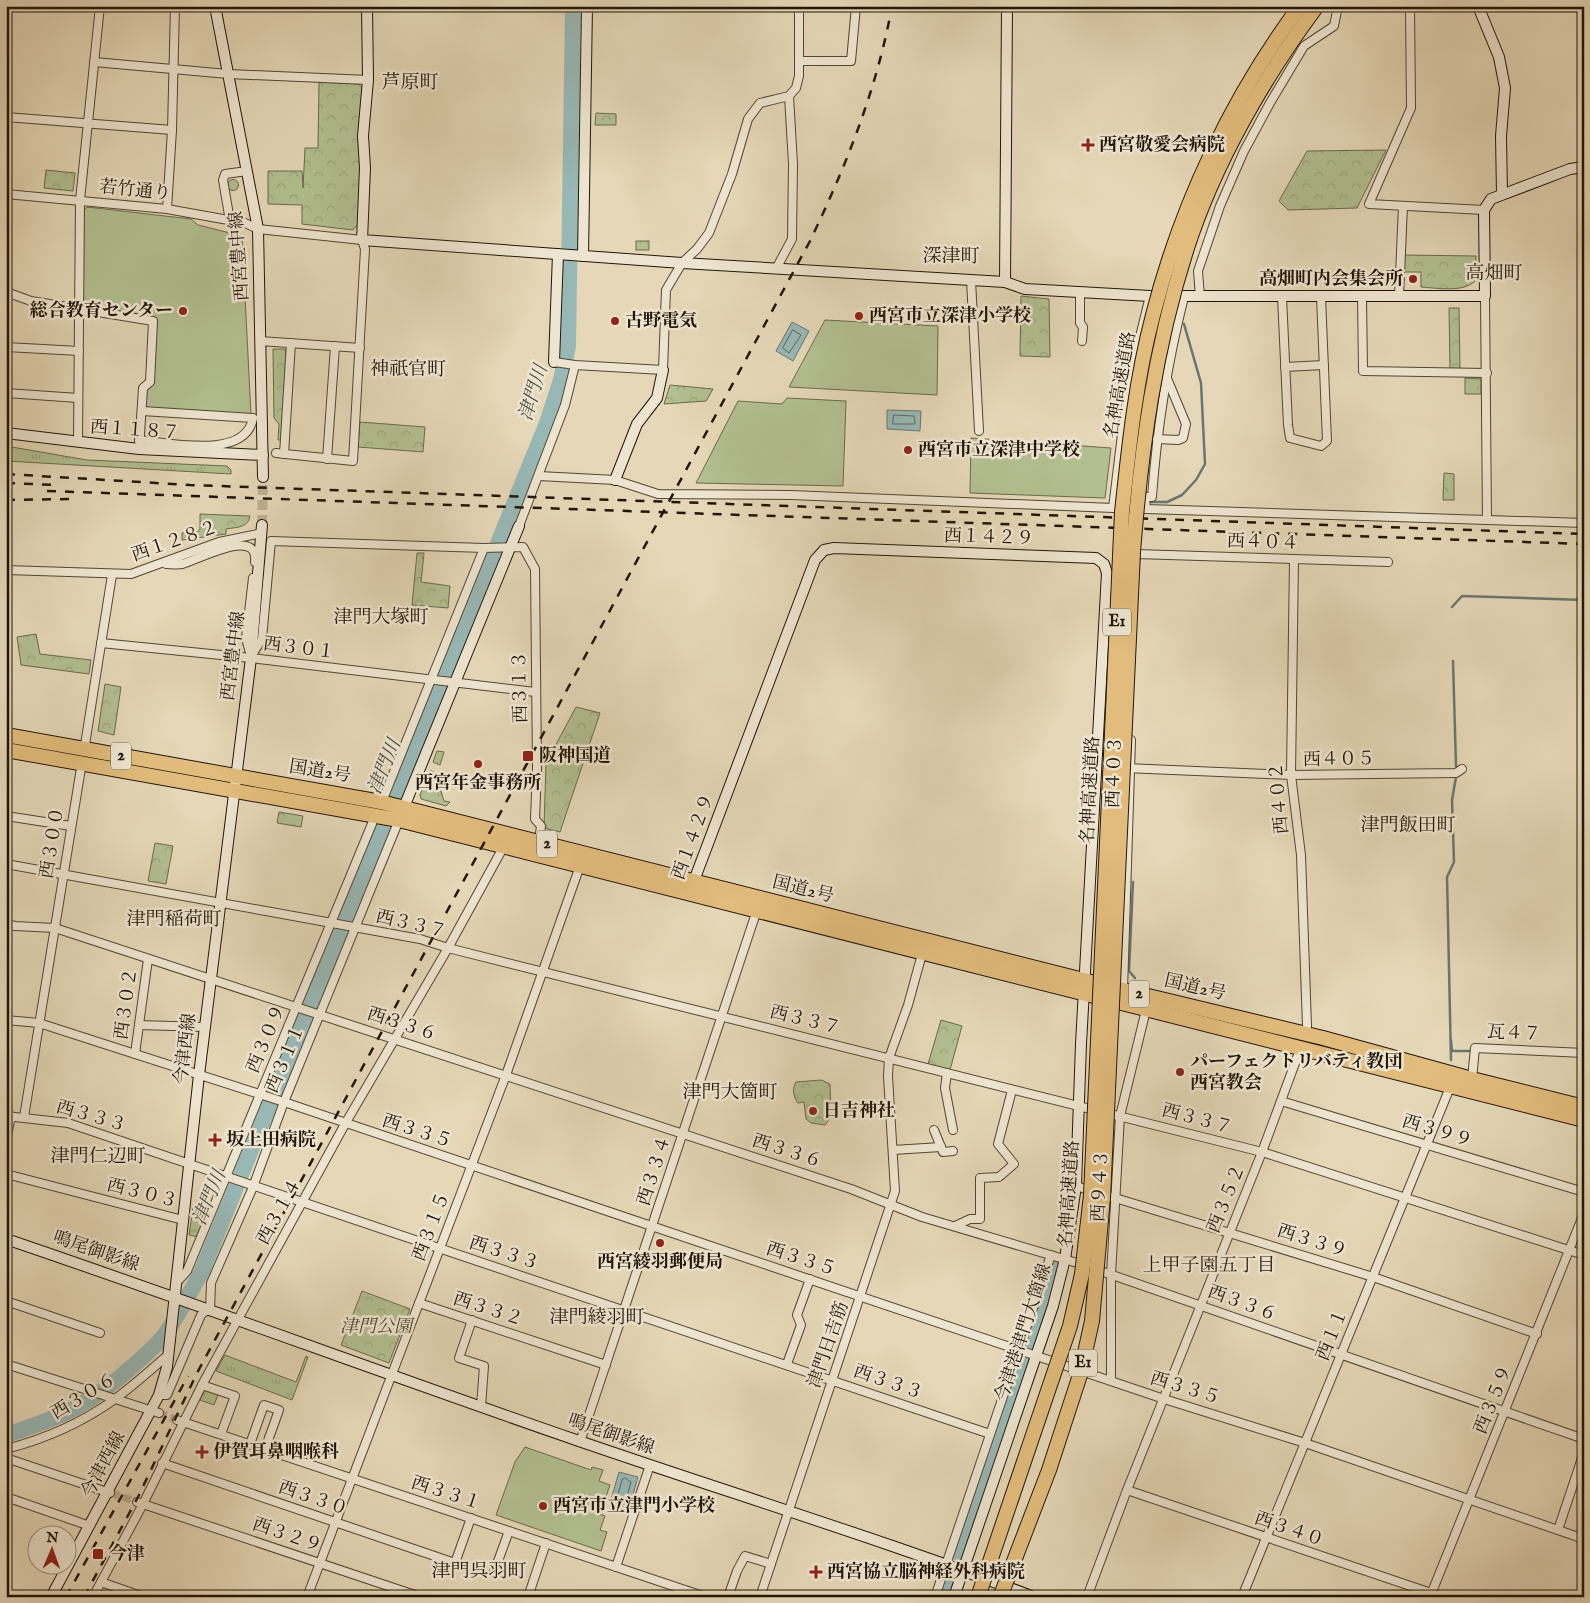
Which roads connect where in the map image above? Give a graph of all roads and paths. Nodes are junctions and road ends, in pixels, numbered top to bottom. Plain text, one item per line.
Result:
1 (100, 6) edge
2 (175, 6) edge
3 (214, 6) edge
4 (367, 6) edge
5 (587, 6) edge
6 (799, 6) edge
7 (856, 6) edge
8 (1007, 6) edge
9 (1300, 6) edge
10 (1317, 6) edge
11 (1338, 6) edge
12 (1410, 6) edge
13 (1478, 6) edge
14 (799, 61) junction
15 (94, 62) junction
16 (174, 69) junction
17 (228, 74) junction
18 (368, 80) junction
19 (789, 96) junction
20 (6, 117) edge
21 (89, 123) junction
22 (172, 130) junction
23 (1584, 167) edge
24 (247, 171) junction
25 (6, 194) edge
26 (1502, 194) junction
27 (80, 200) junction
28 (1402, 206) junction
29 (167, 209) junction
30 (1484, 210) junction
31 (230, 221) junction
32 (258, 229) junction
33 (362, 240) junction
34 (561, 255) junction
35 (579, 256) junction
36 (682, 263) junction
37 (776, 269) junction
38 (971, 280) junction
39 (1005, 282) junction
40 (6, 292) edge
41 (1080, 292) junction
42 (1150, 296) junction
43 (1485, 296) junction
44 (1184, 297) junction
45 (1200, 297) junction
46 (1282, 297) junction
47 (1321, 297) junction
48 (1362, 297) junction
49 (1399, 297) junction
50 (79, 308) junction
51 (260, 341) junction
52 (1082, 341) dead end
53 (291, 343) junction
54 (335, 346) junction
55 (6, 347) edge
56 (360, 348) junction
57 (79, 351) junction
58 (554, 362) joint
59 (575, 365) junction
60 (1324, 365) junction
61 (1285, 367) junction
62 (663, 370) junction
63 (1487, 373) junction
64 (1166, 376) junction
65 (6, 393) edge
66 (78, 398) junction
67 (142, 411) junction
68 (979, 431) dead end
69 (6, 433) edge
70 (1156, 439) junction
71 (78, 442) junction
72 (139, 444) junction
73 (276, 453) dead end
74 (284, 454) junction
75 (263, 455) junction
76 (327, 459) junction
77 (539, 476) junction
78 (263, 477) tunnel mouth
79 (615, 480) junction
80 (1116, 496) junction
81 (1149, 497) junction
82 (1487, 520) junction
83 (1584, 523) edge
84 (519, 526) joint
85 (262, 529) joint
86 (507, 547) junction
87 (485, 548) junction
88 (1136, 554) joint
89 (1294, 559) junction
90 (1388, 562) dead end
91 (163, 564) junction
92 (6, 570) edge
93 (112, 575) junction
94 (101, 643) junction
95 (251, 658) junction
96 (432, 681) junction
97 (452, 683) junction
98 (535, 692) junction
99 (6, 735) edge
100 (84, 749) junction
101 (6, 750) edge
102 (82, 763) junction
103 (1096, 767) junction
104 (1130, 768) junction
105 (1462, 769) dead end
106 (1290, 775) junction
107 (236, 777) junction
108 (235, 792) junction
109 (383, 803) junction
110 (399, 814) junction
111 (6, 816) edge
112 (377, 816) junction
113 (71, 826) junction
114 (539, 842) junction
115 (504, 846) junction
116 (6, 864) edge
117 (580, 866) junction
118 (63, 875) junction
119 (692, 888) junction
120 (221, 902) junction
121 (757, 910) junction
122 (6, 924) edge
123 (333, 924) junction
124 (55, 928) junction
125 (353, 928) junction
126 (448, 948) junction
127 (922, 954) junction
128 (148, 959) junction
129 (544, 971) junction
130 (212, 980) junction
131 (1085, 980) junction
132 (1123, 990) junction
133 (1084, 995) junction
134 (1149, 997) junction
135 (297, 1007) junction
136 (1146, 1011) junction
137 (322, 1014) junction
138 (722, 1016) junction
139 (6, 1020) edge
140 (39, 1023) junction
141 (139, 1025) junction
142 (205, 1027) junction
143 (1306, 1034) junction
144 (395, 1038) junction
145 (1300, 1048) junction
146 (1584, 1053) edge
147 (135, 1054) junction
148 (889, 1058) junction
149 (947, 1073) junction
150 (199, 1075) junction
151 (506, 1075) junction
152 (1472, 1079) junction
153 (1451, 1085) junction
154 (1012, 1090) junction
155 (260, 1095) junction
156 (1281, 1101) junction
157 (284, 1102) junction
158 (1079, 1107) junction
159 (1584, 1107) edge
160 (8, 1116) edge
161 (24, 1116) junction
162 (1120, 1116) junction
163 (960, 1120) dead end
164 (1584, 1120) edge
165 (345, 1124) junction
166 (934, 1130) dead end
167 (683, 1133) junction
168 (6, 1141) edge
169 (1427, 1144) junction
170 (941, 1147) junction
171 (893, 1150) junction
172 (953, 1151) dead end
173 (1262, 1152) junction
174 (190, 1165) junction
175 (471, 1165) junction
176 (6, 1174) edge
177 (229, 1178) junction
178 (1076, 1186) junction
179 (253, 1187) junction
180 (1584, 1192) edge
181 (1115, 1197) junction
182 (1406, 1197) junction
183 (302, 1202) junction
184 (892, 1204) junction
185 (1584, 1213) edge
186 (183, 1220) junction
187 (652, 1226) junction
188 (955, 1226) junction
189 (1230, 1232) junction
190 (6, 1239) edge
191 (440, 1249) junction
192 (1569, 1250) junction
193 (1051, 1255) junction
194 (1584, 1255) edge
195 (1065, 1258) junction
196 (1111, 1275) junction
197 (1373, 1277) junction
198 (810, 1279) junction
199 (176, 1284) junction
200 (862, 1296) junction
201 (177, 1297) junction
202 (6, 1301) edge
203 (419, 1303) junction
204 (1202, 1306) junction
205 (209, 1310) junction
206 (624, 1310) junction
207 (472, 1320) junction
208 (238, 1321) junction
209 (100, 1333) dead end
210 (1537, 1334) junction
211 (170, 1349) junction
212 (1026, 1352) junction
213 (1341, 1356) junction
214 (6, 1364) edge
215 (787, 1364) junction
216 (606, 1365) junction
217 (390, 1376) junction
218 (833, 1380) junction
219 (1111, 1380) junction
220 (202, 1384) junction
221 (160, 1395) junction
222 (113, 1398) junction
223 (1164, 1399) junction
224 (481, 1407) junction
225 (1506, 1411) junction
226 (155, 1412) junction
227 (180, 1421) junction
228 (221, 1434) junction
229 (990, 1434) junction
230 (1584, 1439) edge
231 (580, 1442) junction
232 (1305, 1443) junction
233 (250, 1444) junction
234 (6, 1449) edge
235 (265, 1449) junction
236 (1584, 1452) edge
237 (6, 1458) edge
238 (162, 1464) junction
239 (650, 1466) junction
240 (350, 1478) junction
241 (1127, 1490) junction
242 (110, 1493) junction
243 (6, 1497) edge
244 (1470, 1501) junction
245 (140, 1503) junction
246 (788, 1512) junction
247 (471, 1518) junction
248 (335, 1522) junction
249 (90, 1526) junction
250 (1558, 1530) junction
251 (509, 1531) junction
252 (1266, 1538) junction
253 (1584, 1539) edge
254 (546, 1544) junction
255 (320, 1563) junction
256 (771, 1564) junction
257 (945, 1565) junction
258 (616, 1567) junction
259 (962, 1570) junction
260 (494, 1572) dead end
261 (101, 1582) junction
262 (1431, 1595) edge
263 (1032, 1596) edge
264 (51, 1597) edge
265 (93, 1597) edge
266 (144, 1597) edge
267 (307, 1597) edge
268 (421, 1597) edge
269 (528, 1597) edge
270 (706, 1597) edge
271 (728, 1597) edge
272 (760, 1597) edge
273 (935, 1597) edge
274 (954, 1597) edge
275 (978, 1597) edge
276 (1000, 1597) edge
277 (1087, 1597) edge
278 (1242, 1597) edge
279 (1443, 1597) edge

1 - 15 street
2 - 16 street
3 - 17 street, 西宮豊中線
4 - 18 street
5 - 35 street
6 - 14 street
7 - 14 street
8 - 39 street
9 - 275 highway, 名神高速道路 / E1, bridge
10 - 276 highway, 名神高速道路 / E1, bridge
11 - 45 street
12 - 28 street
13 - 26 street
14 - 19 street
15 - 16 street
15 - 21 street
16 - 17 street
16 - 22 street
17 - 18 street
17 - 24 street, 西宮豊中線
18 - 33 street
19 - 36 street
19 - 37 street
20 - 21 street
21 - 22 street
21 - 27 street
22 - 29 street
23 - 26 street
24 - 31 street
24 - 32 street, 西宮豊中線
25 - 27 street, 若竹通り
26 - 30 street
27 - 29 street, 若竹通り
27 - 50 street
28 - 30 street
28 - 49 street
29 - 31 street, 若竹通り
30 - 43 street
31 - 32 street, 若竹通り
32 - 33 street, 若竹通り
32 - 51 street, 西宮豊中線
33 - 34 street
33 - 56 street
34 - 35 street
34 - 58 street
35 - 36 street
36 - 37 street
36 - 62 street
37 - 38 street
38 - 39 street
38 - 68 street
39 - 41 street
40 - 50 street
41 - 42 street
41 - 52 street
42 - 44 street
42 - 80 street
43 - 49 street
43 - 63 street
44 - 45 street
44 - 64 street
45 - 46 street
46 - 47 street
46 - 61 street
47 - 48 street
47 - 60 street
48 - 49 street
48 - 63 street
50 - 57 street
50 - 67 street
51 - 53 street
51 - 75 street, 西宮豊中線
53 - 54 street
53 - 74 street
54 - 56 street
54 - 76 street
55 - 57 street
56 - 76 street
57 - 66 street
58 - 59 street
59 - 62 street
59 - 77 street
60 - 61 street
60 - 61 street
62 - 79 street
63 - 82 street
64 - 70 street
64 - 70 street
65 - 66 street
66 - 71 street
67 - 72 street
67 - 72 street
69 - 71 street, 西１１８７
70 - 81 street
71 - 72 street, 西１１８７
72 - 75 street, 西１１８７
73 - 74 street
74 - 76 street
75 - 78 street, 西宮豊中線
77 - 79 street
77 - 84 street
79 - 80 street
80 - 81 street
81 - 82 street
82 - 83 street
84 - 86 street
85 - 91 street, 西１２８２
85 - 95 street, 西宮豊中線
86 - 87 street
86 - 97 street
86 - 98 street, 西３１３
87 - 95 street
87 - 96 street, 西３０９
88 - 89 street, 西４０４
88 - 104 street, 西４０３
89 - 90 street, 西４０４
89 - 106 street, 西４０２
91 - 93 street, 西１２８２
91 - 95 street
92 - 93 street, 西１２８２
93 - 94 street, 西３００
94 - 95 street, 西３０１
94 - 100 street, 西３００
95 - 96 street, 西３０１
95 - 107 street, 西宮豊中線
96 - 97 street, 西３０１
96 - 109 street, 西３０９
97 - 98 street, 西３０１
97 - 110 street
98 - 114 street, 西３１３
99 - 100 highway, 国道2号 / 2
100 - 102 street, 西３００
100 - 107 highway, 国道2号 / 2
101 - 102 highway, 国道2号 / 2
102 - 108 highway, 国道2号 / 2
102 - 113 street, 西３００
103 - 104 street, 西４０５
103 - 119 street, 西１４２９
103 - 131 street, 西１４２９
104 - 106 street, 西４０５
104 - 132 street, 西４０３
105 - 106 street, 西４０５
106 - 143 street, 西４０２
107 - 108 street, 西宮豊中線
107 - 109 highway, 国道2号 / 2
108 - 112 highway, 国道2号 / 2
108 - 120 street, 今津西線
109 - 110 highway, 国道2号 / 2
109 - 112 street, 西３０９
110 - 112 highway, 国道2号 / 2
110 - 114 highway, 国道2号 / 2
110 - 115 highway, 国道2号 / 2
110 - 125 street, 西３１１
111 - 113 street
112 - 123 street, 西３０９
113 - 118 street, 西３００
114 - 119 highway, 国道2号 / 2
115 - 117 highway, 国道2号 / 2
115 - 126 street, 西３１４
116 - 118 street, 西３３７
117 - 119 highway, 国道2号 / 2
117 - 129 street, 西３１５
118 - 120 street, 西３３７
118 - 124 street, 西３００
119 - 121 highway, 国道2号 / 2
119 - 131 highway, 国道2号 / 2
120 - 123 street, 西３３７
120 - 130 street, 今津西線
121 - 127 highway, 国道2号 / 2
121 - 138 street, 西３３４
122 - 124 street, 西３３６
123 - 125 street, 西３３７
123 - 135 street, 西３０９
124 - 128 street, 西３３６
124 - 140 street, 西３００
125 - 126 street, 西３３７
125 - 137 street, 西３１１
126 - 129 street, 西３３７
126 - 144 street, 西３１４
127 - 133 highway, 国道2号 / 2
127 - 148 street, 津門日吉筋
128 - 130 street, 西３３６
128 - 141 street, 西３０２
129 - 138 street, 西３３７
129 - 151 street, 西３１５
130 - 135 street, 西３３６
130 - 142 street, 今津西線
131 - 132 highway, 国道2号 / 2
131 - 133 street, 今津港津門大箇線
132 - 134 highway, 国道2号 / 2
133 - 136 highway, 国道2号 / 2
133 - 158 street, 今津港津門大箇線
134 - 136 street, 西９４３
134 - 143 highway, 国道2号 / 2
135 - 137 street, 西３３６
135 - 155 street, 西３０９
136 - 145 highway, 国道2号 / 2
136 - 162 street, 西９４３
137 - 144 street, 西３３６
137 - 157 street, 西３１１
138 - 148 street, 西３３７
138 - 167 street, 西３３４
139 - 140 street, 西３３５
140 - 147 street, 西３３５
140 - 161 street, 西３００
141 - 142 street
141 - 147 street, 西３０２
142 - 150 street, 今津西線
143 - 145 street, 西３５２
143 - 152 highway, 国道2号 / 2
144 - 151 street, 西３３６
144 - 165 street, 西３１４
145 - 153 highway, 国道2号 / 2
145 - 156 street, 西３５２
146 - 152 street, 瓦４７
147 - 150 street, 西３３５
148 - 149 street, 西３３７
148 - 171 street, 津門日吉筋
149 - 154 street, 西３３７
149 - 163 street
150 - 155 street, 西３３５
150 - 174 street, 今津西線
151 - 167 street, 西３３６
151 - 175 street, 西３１５
152 - 159 highway, 国道2号 / 2
153 - 164 highway, 国道2号 / 2
153 - 169 street, 西１１
154 - 158 street, 西３３７
154 - 188 street
155 - 157 street, 西３３５
155 - 177 street, 西３０９
156 - 169 street, 西３９９
156 - 173 street, 西３５２
157 - 165 street, 西３３５
157 - 179 street, 西３１１
158 - 162 street, 西３３７
158 - 178 street, 今津港津門大箇線
160 - 161 street, 西３３３
160 - 168 street
161 - 174 street, 西３３３
162 - 173 street, 西３３７
162 - 181 street, 西９４３
165 - 175 street, 西３３５
165 - 183 street, 西３１４
166 - 170 street
167 - 184 street, 西３３６
167 - 187 street, 西３３４
169 - 180 street, 西３９９
169 - 182 street, 西１１
170 - 171 street
170 - 172 street
171 - 184 street, 津門日吉筋
173 - 182 street, 西３３７
173 - 189 street, 西３５２
174 - 177 street, 西３３３
174 - 186 street, 今津西線
175 - 187 street, 西３３５
175 - 191 street, 西３１５
176 - 186 street, 西３０３
177 - 179 street, 西３３３
177 - 199 street, 西３０９
178 - 181 street, 西３３９
178 - 195 street, 今津港津門大箇線
179 - 183 street, 西３３３
179 - 205 street, 西３１１
181 - 189 street, 西３３９
181 - 196 street, 西９４３
182 - 192 street, 西３３７
182 - 197 street, 西１１
183 - 191 street, 西３３３
183 - 208 street, 西３１４
184 - 188 street, 西３３６
184 - 200 street, 津門日吉筋
185 - 192 street, 西３５９
186 - 199 street, 今津西線
187 - 198 street, 西３３５
187 - 206 street, 西３３４
188 - 193 street, 西３３６
189 - 197 street, 西３３９
189 - 204 street, 西３５２
190 - 201 street, 鳴尾御影線
191 - 203 street, 西３１５
191 - 206 street, 西３３３
192 - 194 street, 西３３７
192 - 210 street, 西３５９
193 - 195 street, 西３３６
193 - 212 street
195 - 196 street, 西３３６
195 - 212 street, 今津港津門大箇線
196 - 204 street, 西３３６
196 - 219 street, 西９４３
197 - 210 street, 西３３９
197 - 213 street, 西１１
198 - 200 street, 西３３５
198 - 215 street
199 - 201 street, 今津西線
200 - 212 street, 西３３５
200 - 218 street, 津門日吉筋
201 - 205 street, 鳴尾御影線
201 - 211 street, 今津西線
202 - 209 street
203 - 207 street, 西３３２
203 - 217 street, 西３１５
204 - 213 street, 西３３６
204 - 223 street, 西３５２
205 - 208 street, 鳴尾御影線
205 - 221 street
206 - 215 street, 西３３３
206 - 216 street, 西３３４
207 - 216 street, 西３３２
207 - 224 street
208 - 217 street, 鳴尾御影線
208 - 220 street, 西３１４
210 - 225 street, 西３５９
211 - 221 street, 今津西線
211 - 222 street, 西３０６
212 - 219 street, 西３３５
212 - 229 street
212 - 259 street, 今津港津門大箇線
213 - 225 street, 西３３６
213 - 232 street, 西１１
214 - 222 street
215 - 218 street, 西３３３
216 - 231 street, 西３３４
217 - 224 street, 鳴尾御影線
217 - 240 street, 西３１５
218 - 229 street, 西３３３
218 - 246 street, 津門日吉筋
219 - 223 street, 西３３５
220 - 227 street, 西３１４
220 - 228 street
221 - 226 street, 今津西線
222 - 226 street
222 - 234 street, 西３０６
223 - 232 street, 西３３５
223 - 241 street, 西３５２
224 - 231 street, 鳴尾御影線
225 - 230 street, 西３３６
225 - 244 street, 西３５９
226 - 242 street, 今津西線
227 - 228 street, 西３３１
227 - 238 street, 西３１４
228 - 233 street, 西３３１
229 - 257 street
231 - 239 street, 鳴尾御影線
232 - 244 street, 西３３５
232 - 252 street, 西１１
233 - 235 street, 西３３１
233 - 235 street
235 - 240 street, 西３３１
236 - 250 street
237 - 242 street
238 - 245 street, 西３１４
238 - 248 street, 西３３０
239 - 246 street, 鳴尾御影線
239 - 258 street
240 - 247 street, 西３３１
240 - 248 street, 西３１５
241 - 252 street, 西３４０
241 - 277 street, 西３５２
242 - 249 street, 今津西線
243 - 249 street
244 - 250 street, 西３３５
244 - 262 street, 西３５９
245 - 255 street, 西３２９
245 - 261 street, 西３１４
246 - 256 street, 津門日吉筋
246 - 257 street, 鳴尾御影線
247 - 248 street, 西３３０
247 - 251 street, 西３３１
248 - 255 street, 西３１５
249 - 264 street, 今津西線
250 - 253 street, 西３３５
251 - 254 street, 西３３１
251 - 260 street
252 - 262 street, 西３４０
252 - 278 street, 西１１
254 - 258 street, 西３３１
254 - 269 street
255 - 267 street, 西３１５
255 - 268 street, 西３２９
256 - 271 street
256 - 272 street, 津門日吉筋
257 - 259 street, 鳴尾御影線
257 - 273 street
258 - 270 street, 西３３１
259 - 263 street, 鳴尾御影線
259 - 274 street, 今津港津門大箇線
261 - 265 street, 西３１４
261 - 266 street
262 - 279 street, 西３４０

